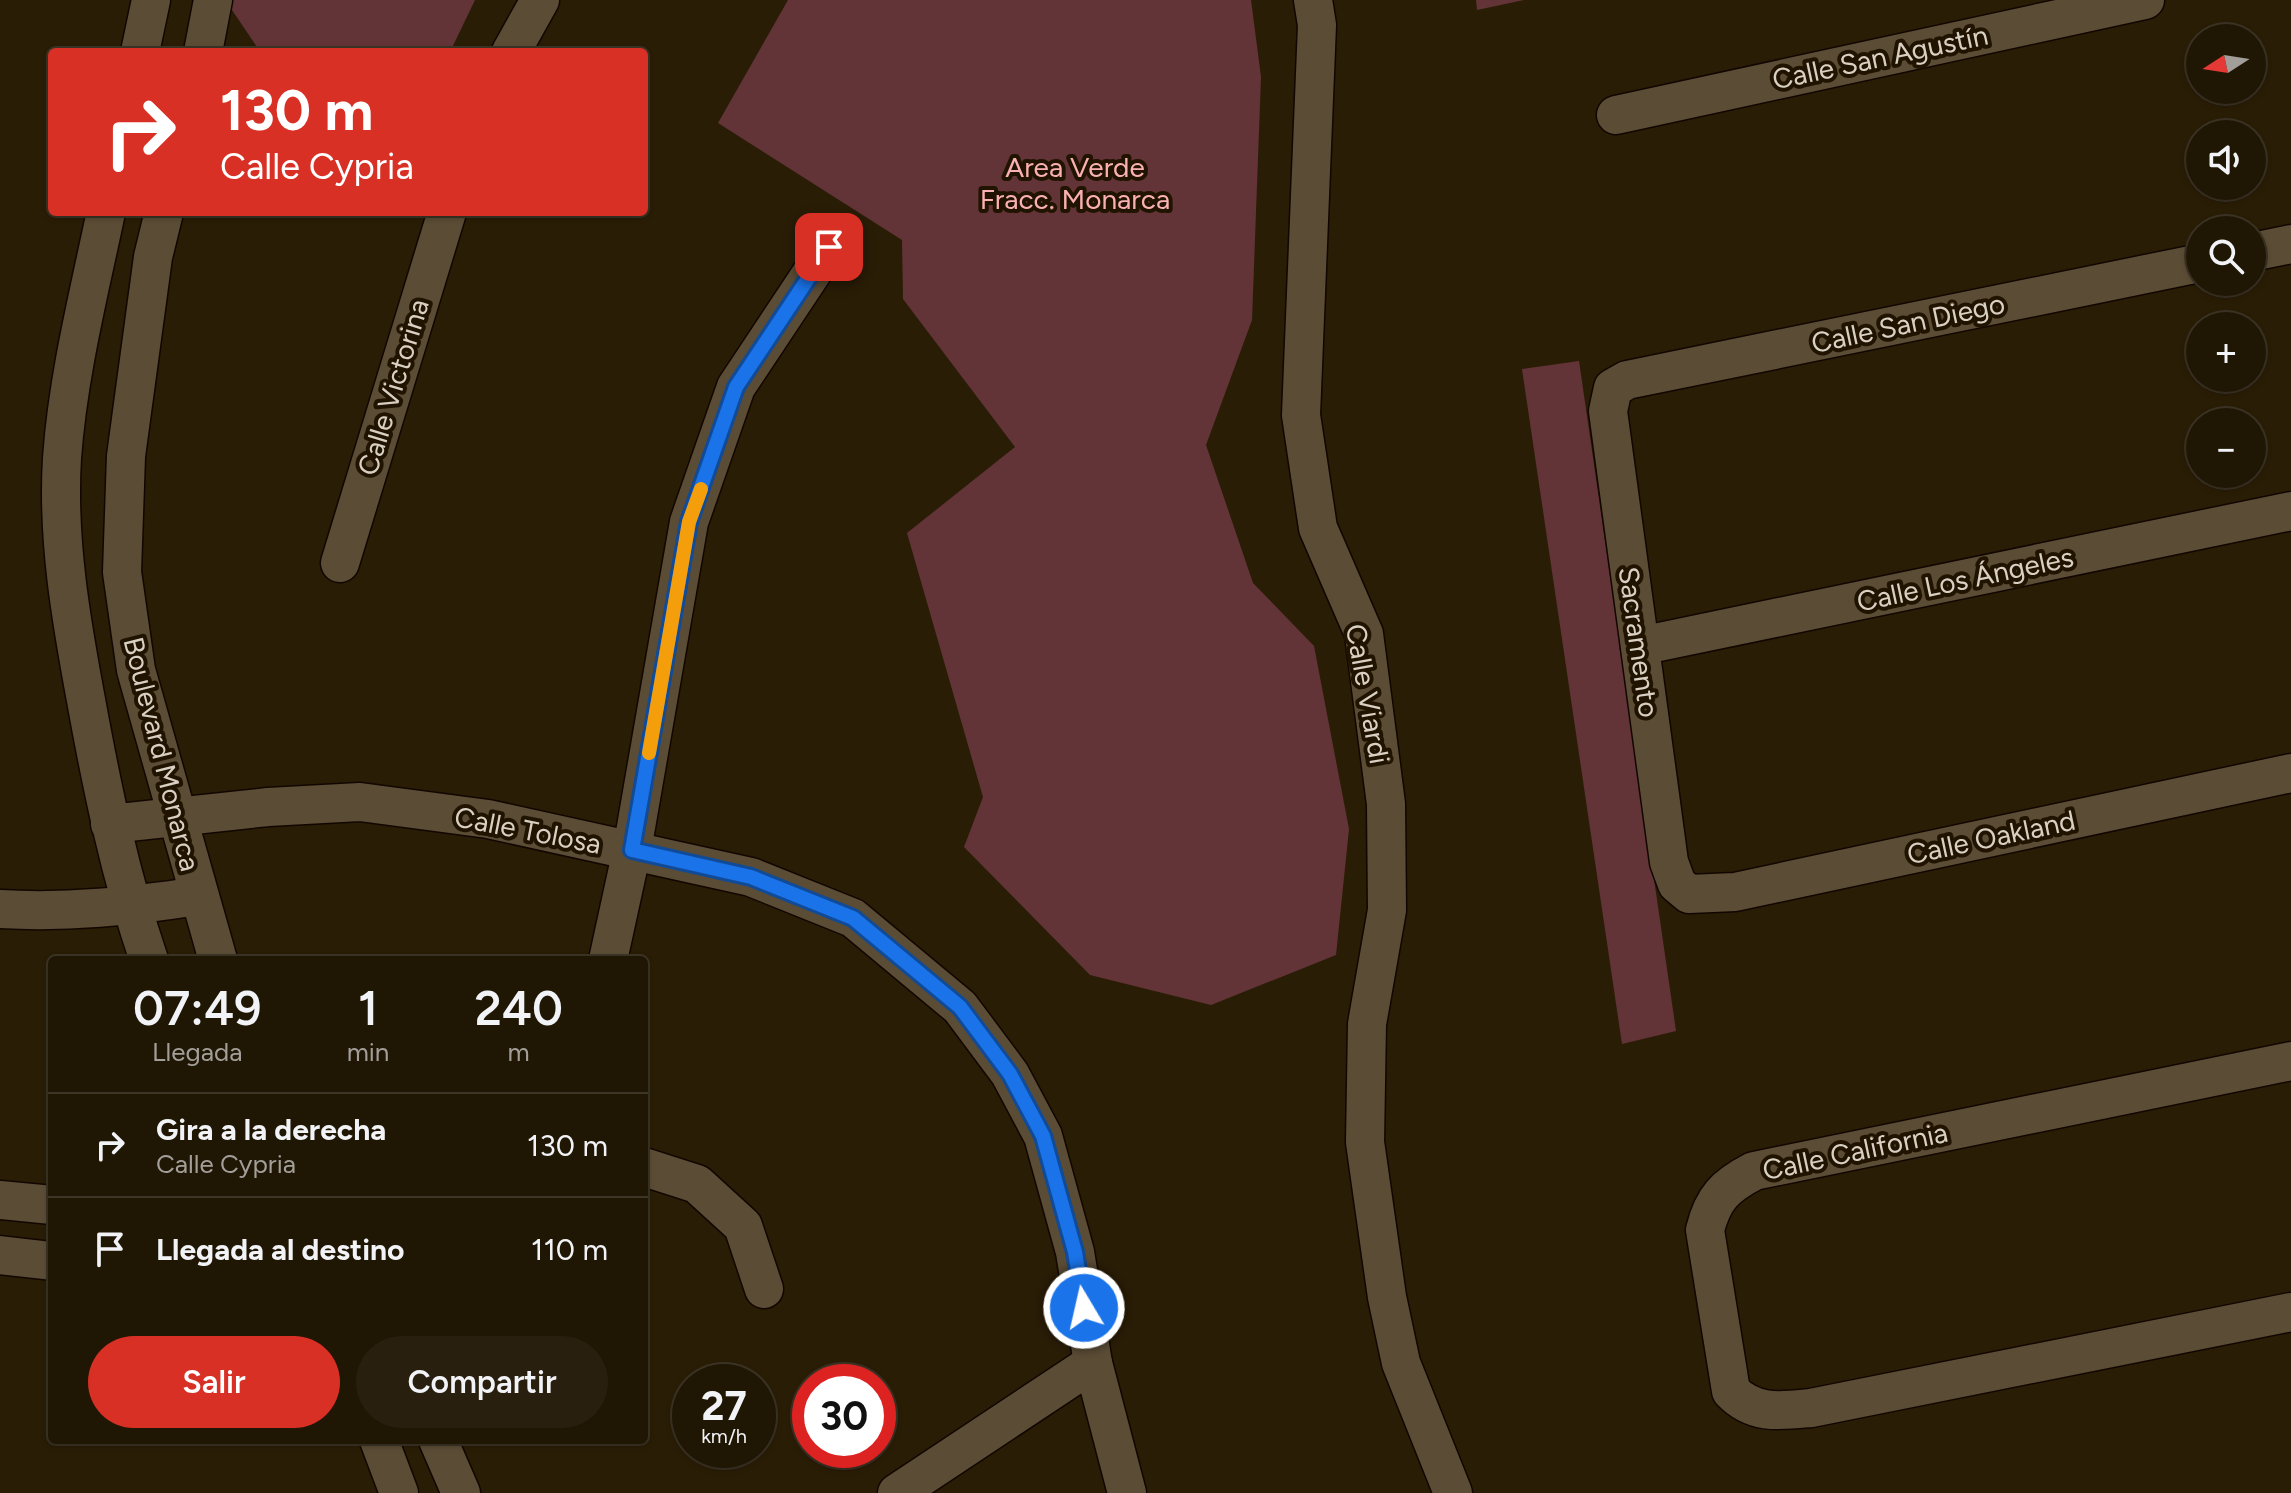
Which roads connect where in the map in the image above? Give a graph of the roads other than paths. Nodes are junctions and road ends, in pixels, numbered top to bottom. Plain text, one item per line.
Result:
1 (151, 0) edge
2 (213, 0) edge
3 (540, 0) edge
4 (1313, 0) edge
5 (2145, 0) edge
6 (153, 47) edge
7 (204, 48) edge
8 (513, 48) edge
9 (1616, 115) dead end
10 (105, 216) edge
11 (163, 216) edge
12 (446, 216) edge
13 (2291, 244) edge
14 (829, 247) dead end
15 (2266, 249) edge
16 (2186, 266) edge
17 (1616, 385) joint
18 (2291, 511) edge
19 (340, 563) dead end
20 (1640, 646) junction
21 (2291, 773) edge
22 (176, 817) junction
23 (110, 824) junction
24 (632, 850) junction
25 (1689, 894) joint
26 (198, 896) junction
27 (131, 906) junction
28 (0, 909) edge
29 (148, 956) edge
30 (217, 956) edge
31 (609, 956) edge
32 (2291, 1061) edge
33 (648, 1168) edge
34 (0, 1200) edge
35 (48, 1205) edge
36 (0, 1255) edge
37 (48, 1261) edge
38 (764, 1289) dead end
39 (2291, 1312) edge
40 (1093, 1363) junction
41 (381, 1444) edge
42 (440, 1444) edge
43 (399, 1493) edge
44 (461, 1493) edge
45 (897, 1493) edge
46 (1127, 1493) edge
47 (1453, 1493) edge

1 - 6 street
2 - 7 street
3 - 8 street
4 - 47 street, Calle Viardi
5 - 9 street, Calle San Agustín
10 - 23 street, Boulevard Monarca
11 - 22 street, Boulevard Monarca
12 - 19 street, Calle Victorina
13 - 15 street
14 - 24 street
16 - 17 street, Calle San Diego
17 - 20 street, Sacramento
18 - 20 street, Calle Los Ángeles
20 - 25 street, Sacramento
21 - 25 street, Calle Oakland
22 - 23 street, Calle Tolosa
22 - 24 street, Calle Tolosa
22 - 26 street, Boulevard Monarca
23 - 27 street, Boulevard Monarca
24 - 31 street
24 - 40 street, Calle Tolosa
26 - 27 street
26 - 30 street, Boulevard Monarca
27 - 28 street
27 - 29 street, Boulevard Monarca
32 - 39 street, Calle California
33 - 38 street
34 - 35 street
36 - 37 street
40 - 45 street
40 - 46 street, Calle Tolosa
41 - 43 street
42 - 44 street

